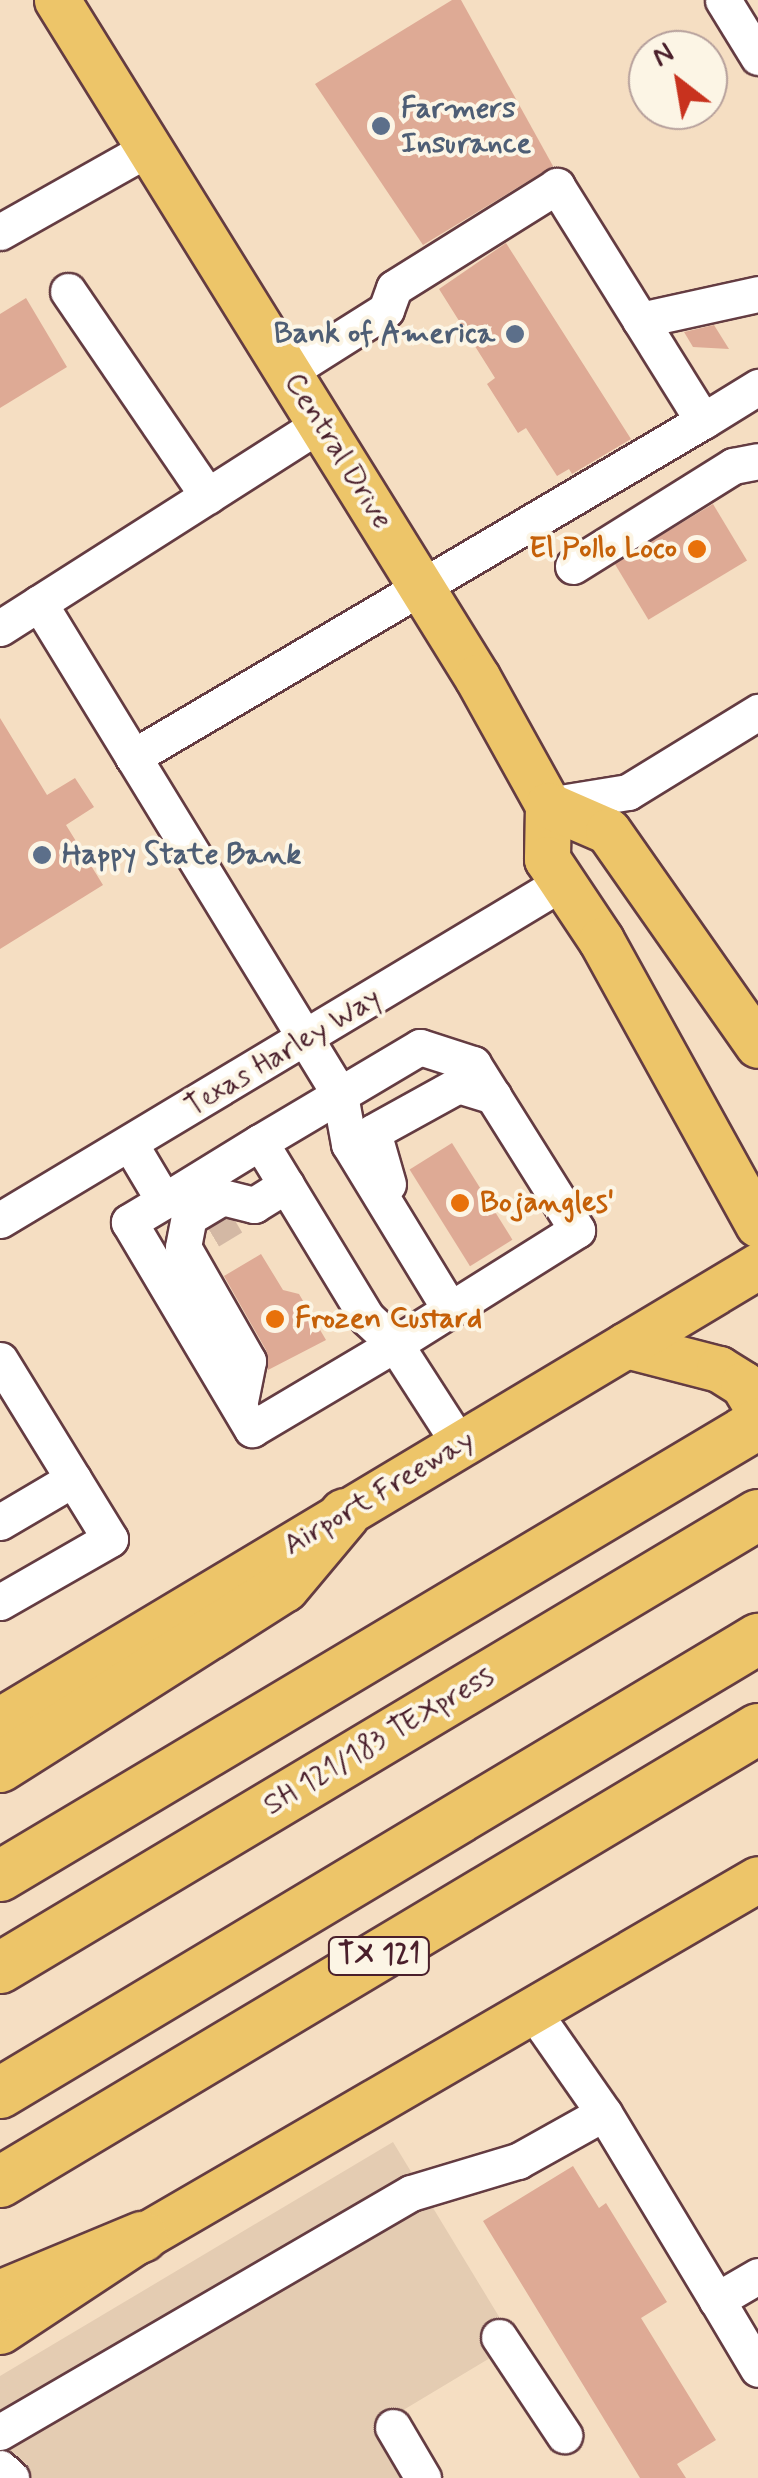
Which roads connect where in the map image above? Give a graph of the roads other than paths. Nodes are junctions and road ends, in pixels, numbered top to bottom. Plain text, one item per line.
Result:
1 (57, 0) edge
2 (722, 0) edge
3 (758, 57) edge
4 (149, 148) junction
5 (0, 232) edge
6 (68, 290) dead end
7 (758, 294) edge
8 (640, 320) junction
9 (288, 372) junction
10 (758, 387) edge
11 (703, 422) junction
12 (320, 424) junction
13 (758, 461) edge
14 (208, 496) junction
15 (573, 566) dead end
16 (421, 584) junction
17 (39, 603) junction
18 (0, 628) edge
19 (758, 712) edge
20 (133, 758) junction
21 (548, 804) junction
22 (564, 882) junction
23 (690, 944) junction
24 (306, 1040) junction
25 (758, 1045) edge
26 (340, 1095) junction
27 (493, 1096) junction
28 (260, 1142) junction
29 (130, 1144) junction
30 (286, 1185) junction
31 (164, 1200) junction
32 (0, 1220) edge
33 (758, 1224) edge
34 (758, 1266) edge
35 (430, 1278) junction
36 (449, 1308) junction
37 (396, 1344) junction
38 (626, 1345) junction
39 (0, 1360) edge
40 (239, 1406) junction
41 (758, 1409) edge
42 (758, 1424) edge
43 (460, 1445) junction
44 (73, 1479) junction
45 (345, 1514) junction
46 (758, 1514) edge
47 (0, 1522) edge
48 (0, 1602) edge
49 (758, 1639) edge
50 (0, 1720) edge
51 (758, 1730) edge
52 (0, 1768) edge
53 (0, 1876) edge
54 (758, 1879) edge
55 (0, 1968) edge
56 (530, 2007) junction
57 (0, 2092) edge
58 (604, 2113) junction
59 (0, 2182) edge
60 (142, 2237) junction
61 (758, 2276) edge
62 (0, 2296) edge
63 (717, 2300) junction
64 (0, 2331) edge
65 (499, 2336) dead end
66 (758, 2369) edge
67 (393, 2427) dead end
68 (0, 2432) edge
69 (564, 2435) dead end
70 (0, 2468) edge
71 (11, 2478) edge
72 (423, 2478) edge

1 - 4 main road, Central Drive
2 - 3 street
4 - 5 street
4 - 9 main road, Central Drive
6 - 14 street
7 - 8 street
8 - 9 street
8 - 11 street
9 - 12 main road, Central Drive
10 - 11 street
11 - 16 street
12 - 14 street
12 - 16 main road, Central Drive
13 - 15 street
14 - 17 street
16 - 20 street
16 - 21 main road, Central Drive
17 - 18 street
17 - 20 street
19 - 21 street
20 - 24 street
21 - 22 main road
21 - 23 main road
22 - 23 main road
22 - 24 street, Texas Harley Way
22 - 33 main road
23 - 25 main road
24 - 26 street
24 - 29 street, Texas Harley Way
26 - 27 street
26 - 28 street
26 - 35 street
27 - 35 street
27 - 36 street
28 - 30 street
28 - 31 street
29 - 31 street
29 - 32 street, Texas Harley Way
30 - 37 street
30 - 40 street
31 - 40 street
34 - 38 main road, Airport Freeway
35 - 36 street
36 - 37 street
37 - 40 street
37 - 43 street
38 - 41 main road
38 - 43 main road, Airport Freeway
39 - 44 street
42 - 53 highway
43 - 45 main road, Airport Freeway
44 - 47 street
44 - 48 street
45 - 50 main road, Airport Freeway
45 - 52 highway
46 - 55 highway, SH 121/183 TEXpress
49 - 57 highway
51 - 59 highway, TX 121
54 - 56 main road
56 - 58 street
56 - 60 main road
58 - 63 street
58 - 68 street
60 - 62 highway
60 - 64 main road
61 - 63 street
63 - 66 street
65 - 69 street
67 - 72 street
70 - 71 street

